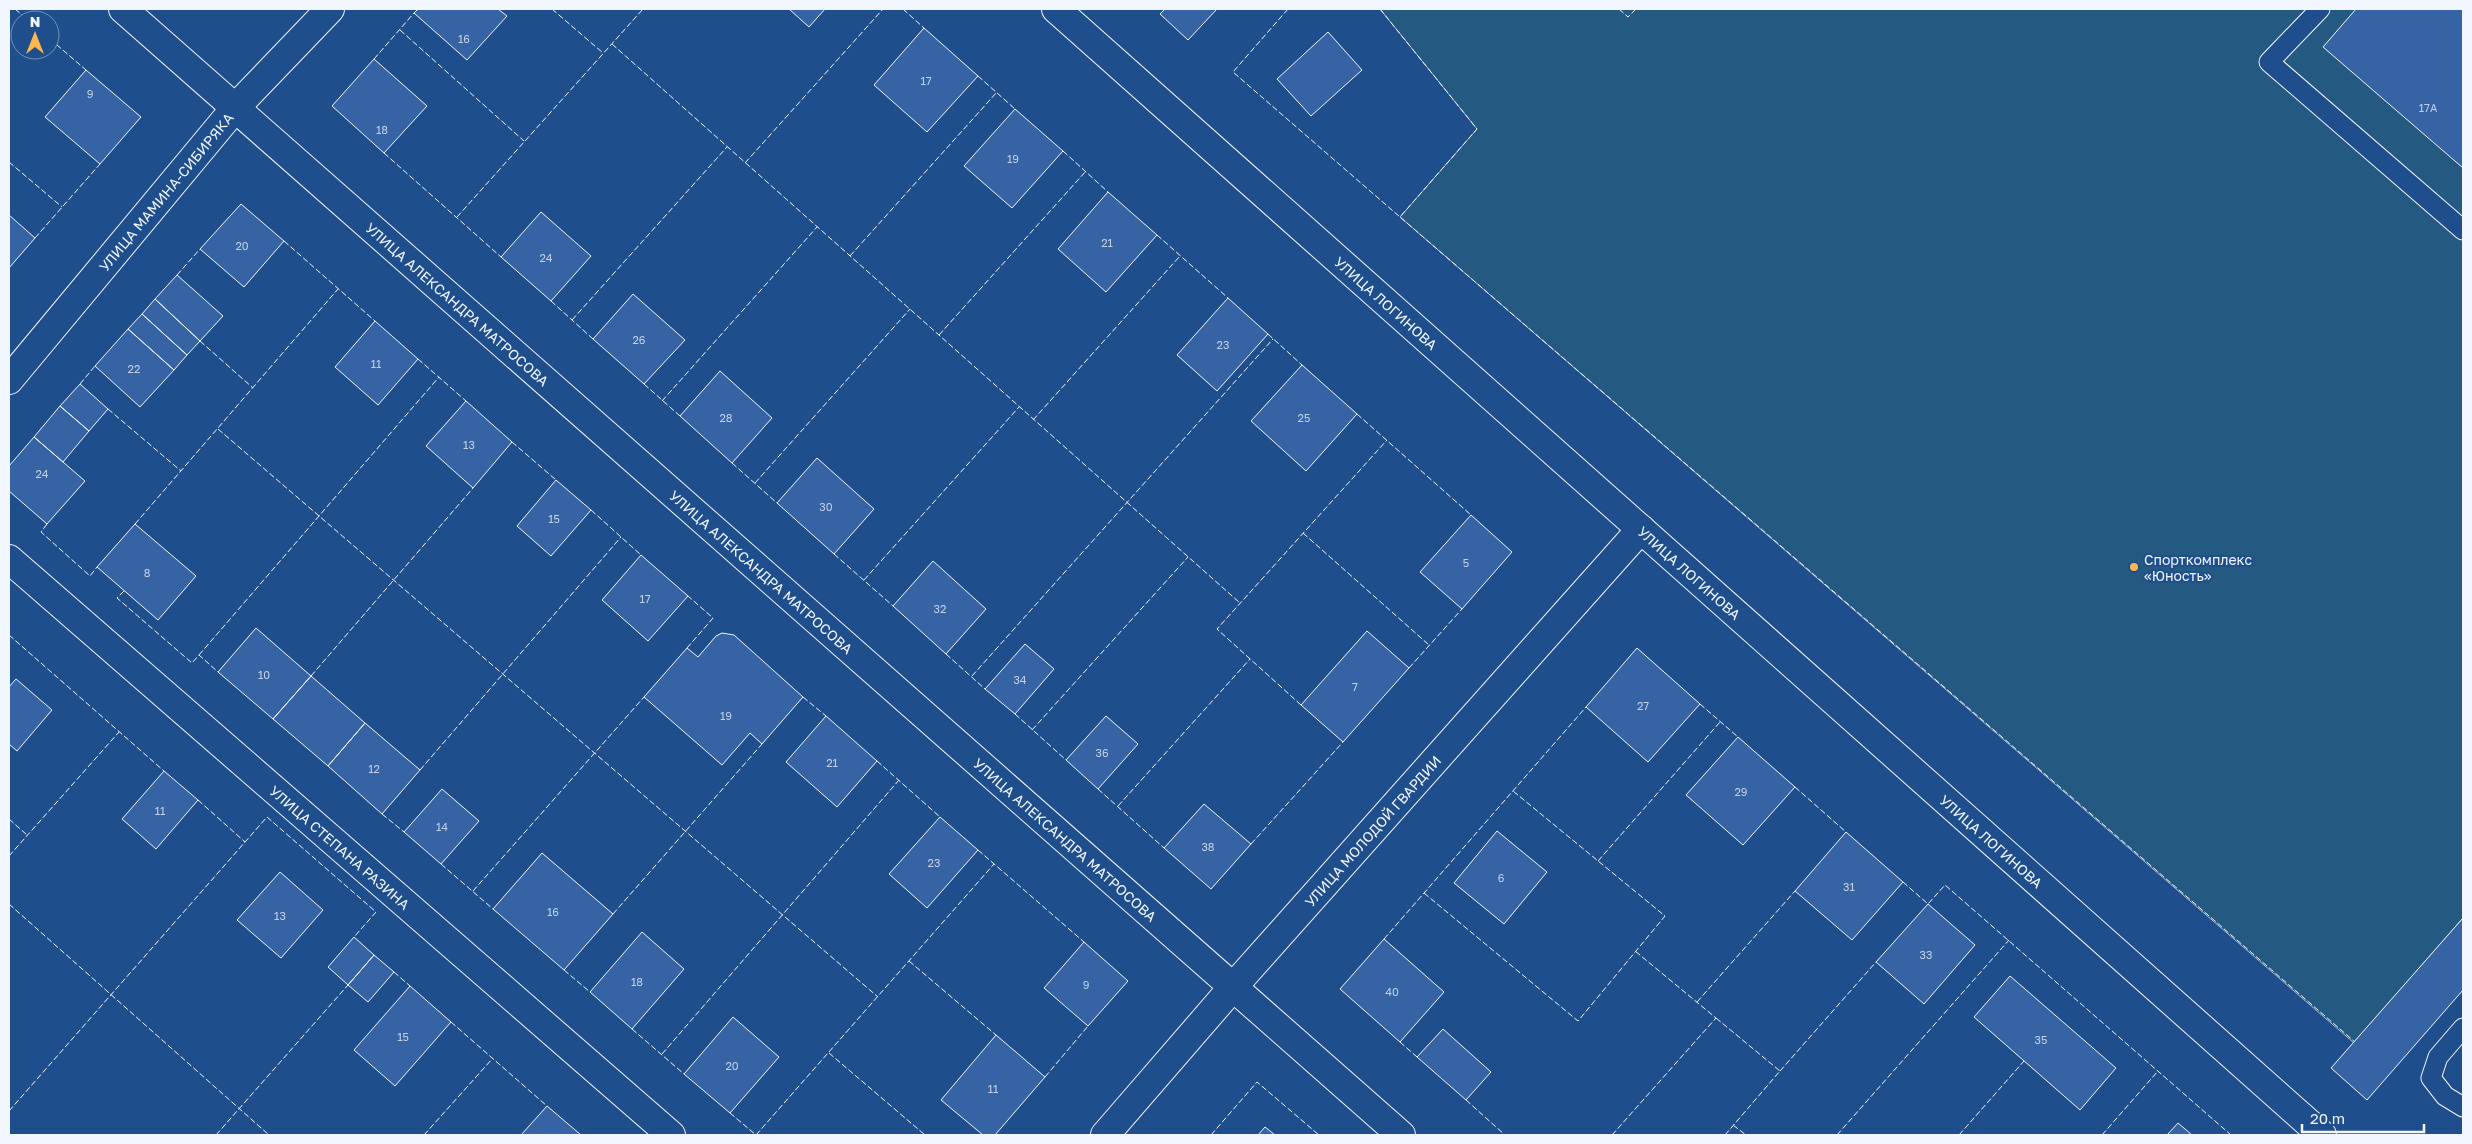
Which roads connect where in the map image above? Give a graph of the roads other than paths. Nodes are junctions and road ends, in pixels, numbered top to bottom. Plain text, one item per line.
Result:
1 (123, 9) edge
2 (330, 9) edge
3 (1056, 9) edge
4 (2320, 9) edge
5 (236, 107) junction
6 (2463, 230) edge
7 (9, 380) edge
8 (1641, 529) junction
9 (9, 558) edge
10 (1232, 987) junction
11 (2463, 1028) edge
12 (2463, 1107) edge
13 (671, 1135) edge
14 (1106, 1135) edge
15 (1401, 1135) edge
16 (2322, 1135) edge

1 - 5 street, УЛИЦА АЛЕКСАНДРА МАТРОСОВА
2 - 5 street, УЛИЦА МАМИНА-СИБИРЯКА
3 - 8 street, УЛИЦА ЛОГИНОВА
4 - 6 lane
5 - 7 street, УЛИЦА МАМИНА-СИБИРЯКА
5 - 10 street, УЛИЦА АЛЕКСАНДРА МАТРОСОВА
8 - 10 street, УЛИЦА МОЛОДОЙ ГВАРДИИ
8 - 16 street, УЛИЦА ЛОГИНОВА
9 - 13 street, УЛИЦА СТЕПАНА РАЗИНА
10 - 14 street, УЛИЦА МОЛОДОЙ ГВАРДИИ
10 - 15 street, УЛИЦА АЛЕКСАНДРА МАТРОСОВА
11 - 12 lane

